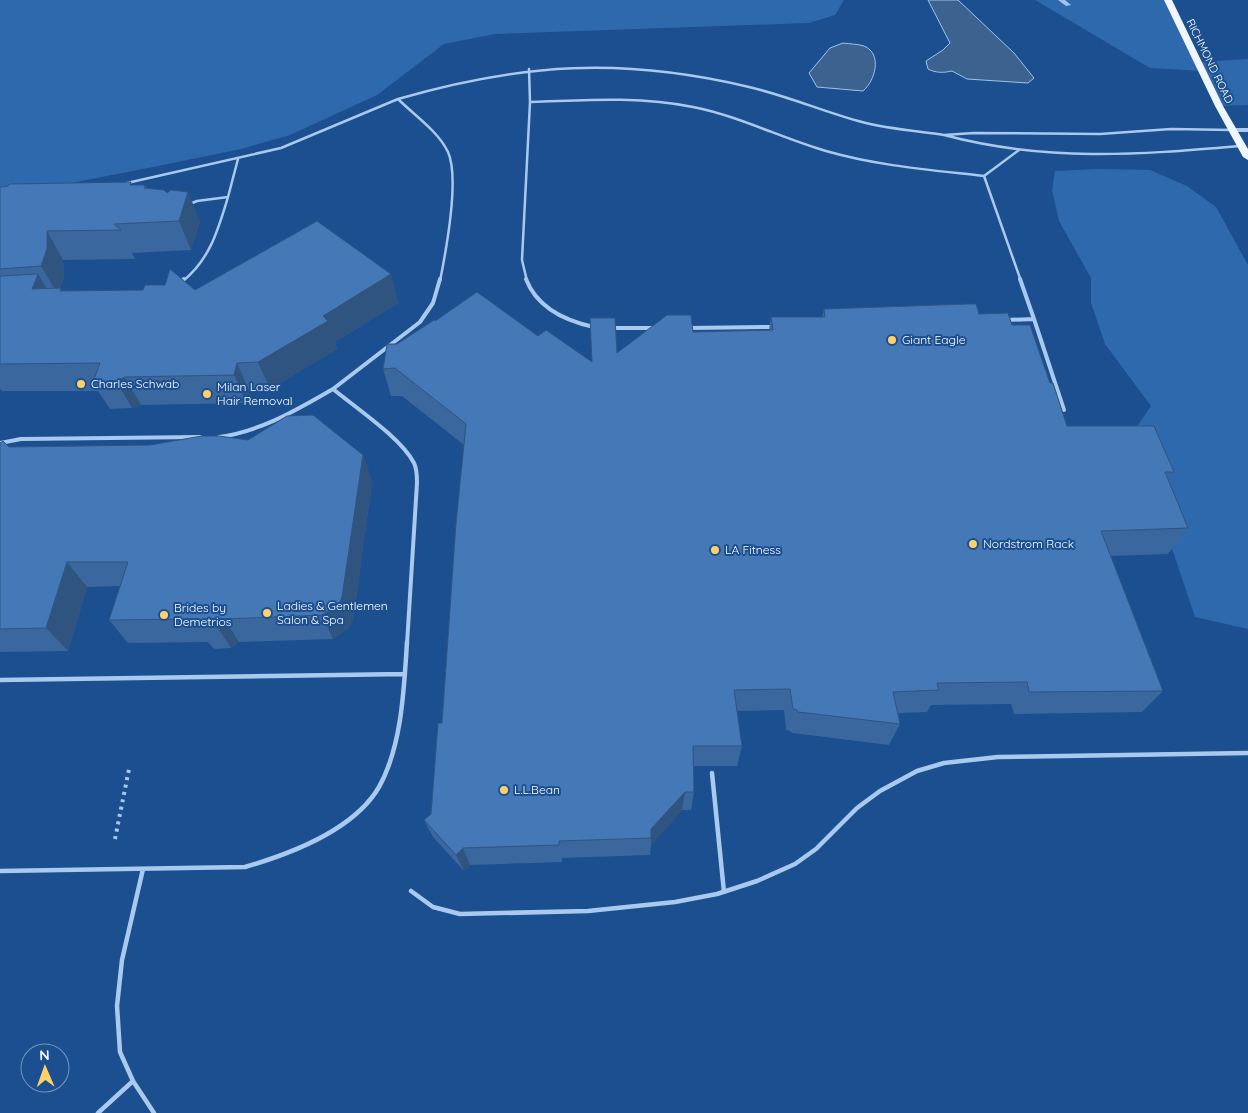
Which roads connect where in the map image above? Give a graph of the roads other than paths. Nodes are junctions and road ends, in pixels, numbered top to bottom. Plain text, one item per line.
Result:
1 (1168, 0) edge
2 (529, 69) junction
3 (398, 99) junction
4 (530, 102) junction
5 (1232, 130) junction
6 (1248, 130) edge
7 (944, 135) junction
8 (1244, 146) edge
9 (1020, 150) junction
10 (1248, 157) edge
11 (238, 159) junction
12 (984, 176) junction
13 (119, 185) edge
14 (228, 197) junction
15 (186, 207) edge
16 (174, 286) edge
17 (1034, 319) junction
18 (1004, 320) edge
19 (781, 326) edge
20 (598, 327) edge
21 (608, 328) edge
22 (660, 328) edge
23 (684, 328) edge
24 (333, 389) junction
25 (1064, 410) edge
26 (203, 437) edge
27 (213, 437) edge
28 (0, 443) edge
29 (406, 674) junction
30 (0, 680) edge
31 (1248, 753) edge
32 (712, 773) edge
33 (143, 869) junction
34 (0, 871) edge
35 (411, 891) dead end
36 (724, 892) junction
37 (133, 1081) junction
38 (98, 1113) edge
39 (154, 1113) edge

1 - 5 main road, RICHMOND ROAD
2 - 3 lane
2 - 4 lane
2 - 7 lane
3 - 11 lane
3 - 24 lane
4 - 12 lane
4 - 20 lane
5 - 6 street
5 - 7 lane
5 - 8 main road, RICHMOND ROAD
7 - 9 lane
8 - 9 lane
8 - 10 main road, RICHMOND ROAD
9 - 12 lane
11 - 13 lane
11 - 14 lane
12 - 17 lane
14 - 15 lane
14 - 16 lane
17 - 18 lane
17 - 25 lane
19 - 23 lane
21 - 22 lane
24 - 27 lane
24 - 29 lane
26 - 28 lane
29 - 30 lane
29 - 33 lane
31 - 36 lane
32 - 36 lane
33 - 34 lane
33 - 37 lane
35 - 36 lane
37 - 38 lane
37 - 39 lane

